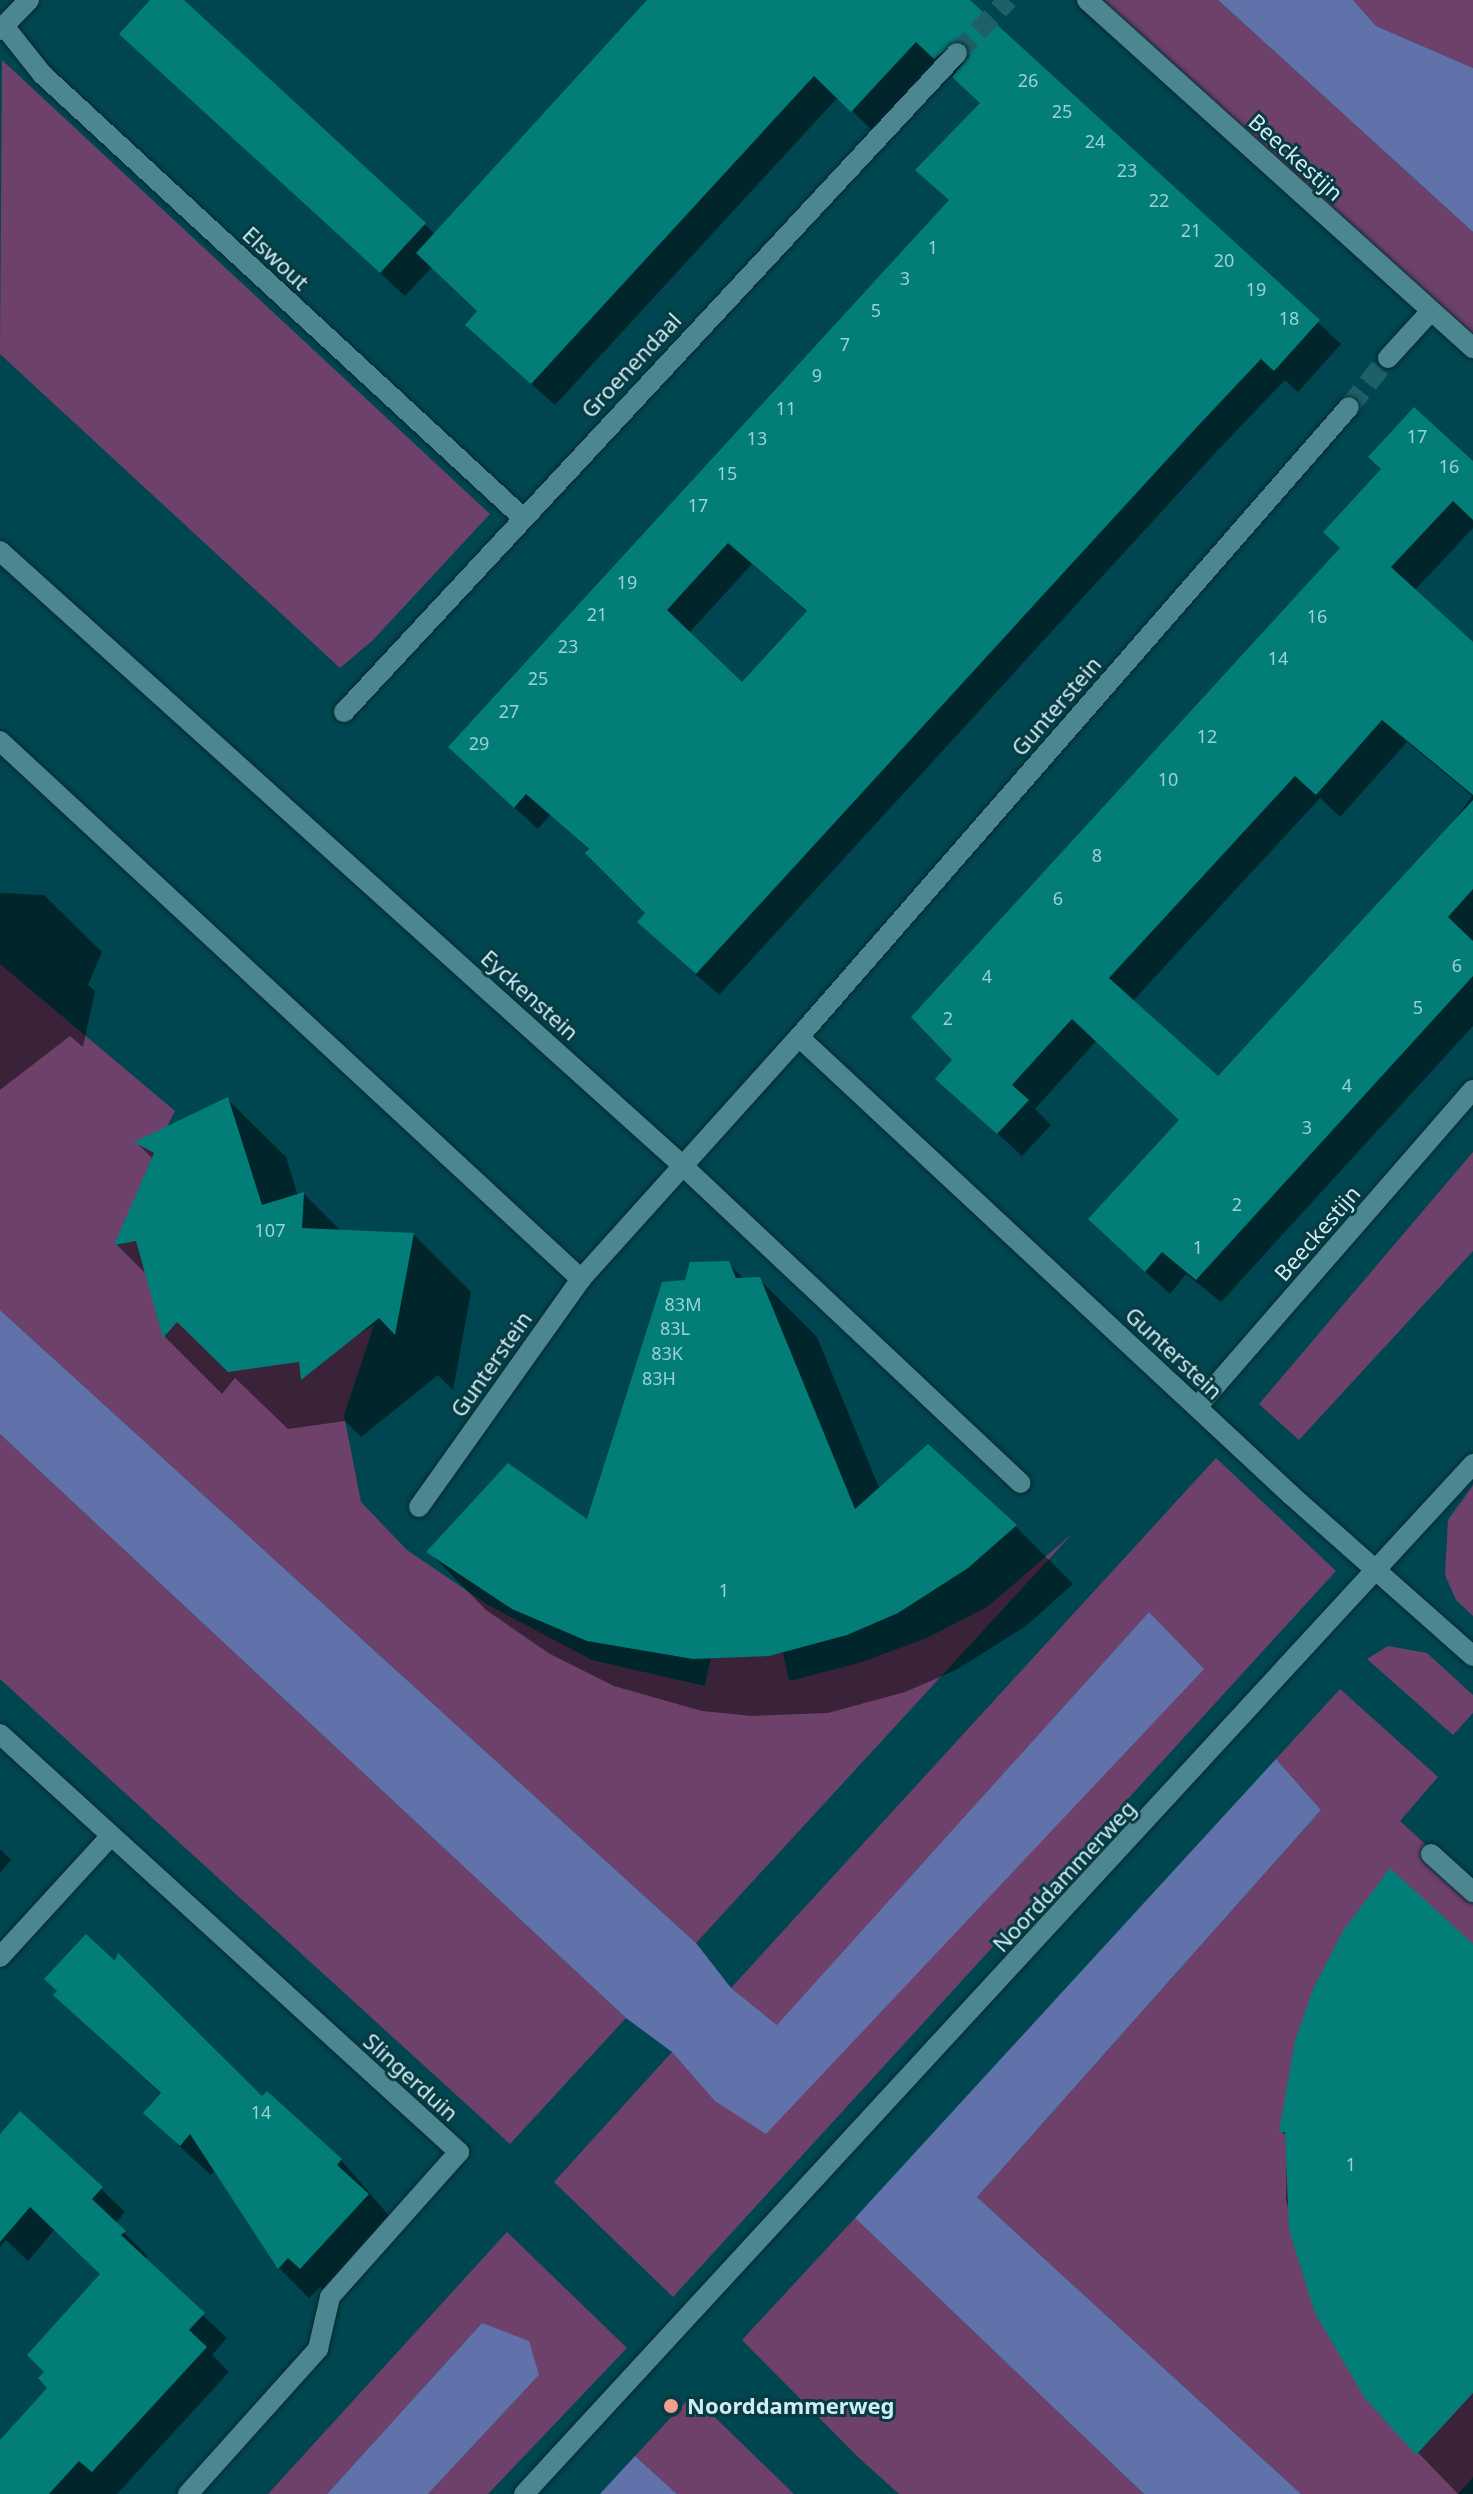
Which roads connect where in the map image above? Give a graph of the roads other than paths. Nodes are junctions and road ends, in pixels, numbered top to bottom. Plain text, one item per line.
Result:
1 (29, 0) edge
2 (1087, 0) edge
3 (2, 28) edge
4 (957, 53) tunnel mouth
5 (1431, 311) junction
6 (1473, 348) edge
7 (1388, 358) tunnel mouth
8 (1349, 407) tunnel mouth
9 (523, 518) junction
10 (0, 551) edge
11 (344, 712) dead end
12 (0, 741) edge
13 (799, 1037) junction
14 (1473, 1090) edge
15 (683, 1166) junction
16 (581, 1279) junction
17 (1197, 1407) junction
18 (1473, 1464) edge
19 (1020, 1483) dead end
20 (419, 1507) dead end
21 (1378, 1570) junction
22 (1473, 1656) edge
23 (0, 1734) edge
24 (109, 1838) junction
25 (1431, 1854) dead end
26 (1473, 1892) edge
27 (0, 1957) edge
28 (188, 2494) edge
29 (524, 2494) edge

1 - 3 street
2 - 5 street, Beeckestijn
3 - 9 street, Elswout
4 - 9 street, Groenendaal
5 - 6 street, Beeckestijn
5 - 7 street
8 - 13 street, Gunterstein
9 - 11 street, Groenendaal
10 - 15 street, Eyckenstein
12 - 16 street
13 - 15 street, Gunterstein
13 - 17 street, Gunterstein
14 - 17 street, Beeckestijn
15 - 16 street, Gunterstein
15 - 19 street, Eyckenstein
16 - 20 street, Gunterstein
17 - 21 street, Gunterstein
18 - 21 street, Noorddammerweg
21 - 22 street, Gunterstein
21 - 29 street, Noorddammerweg
23 - 24 street
24 - 27 street
24 - 28 street, Slingerduin
25 - 26 street

